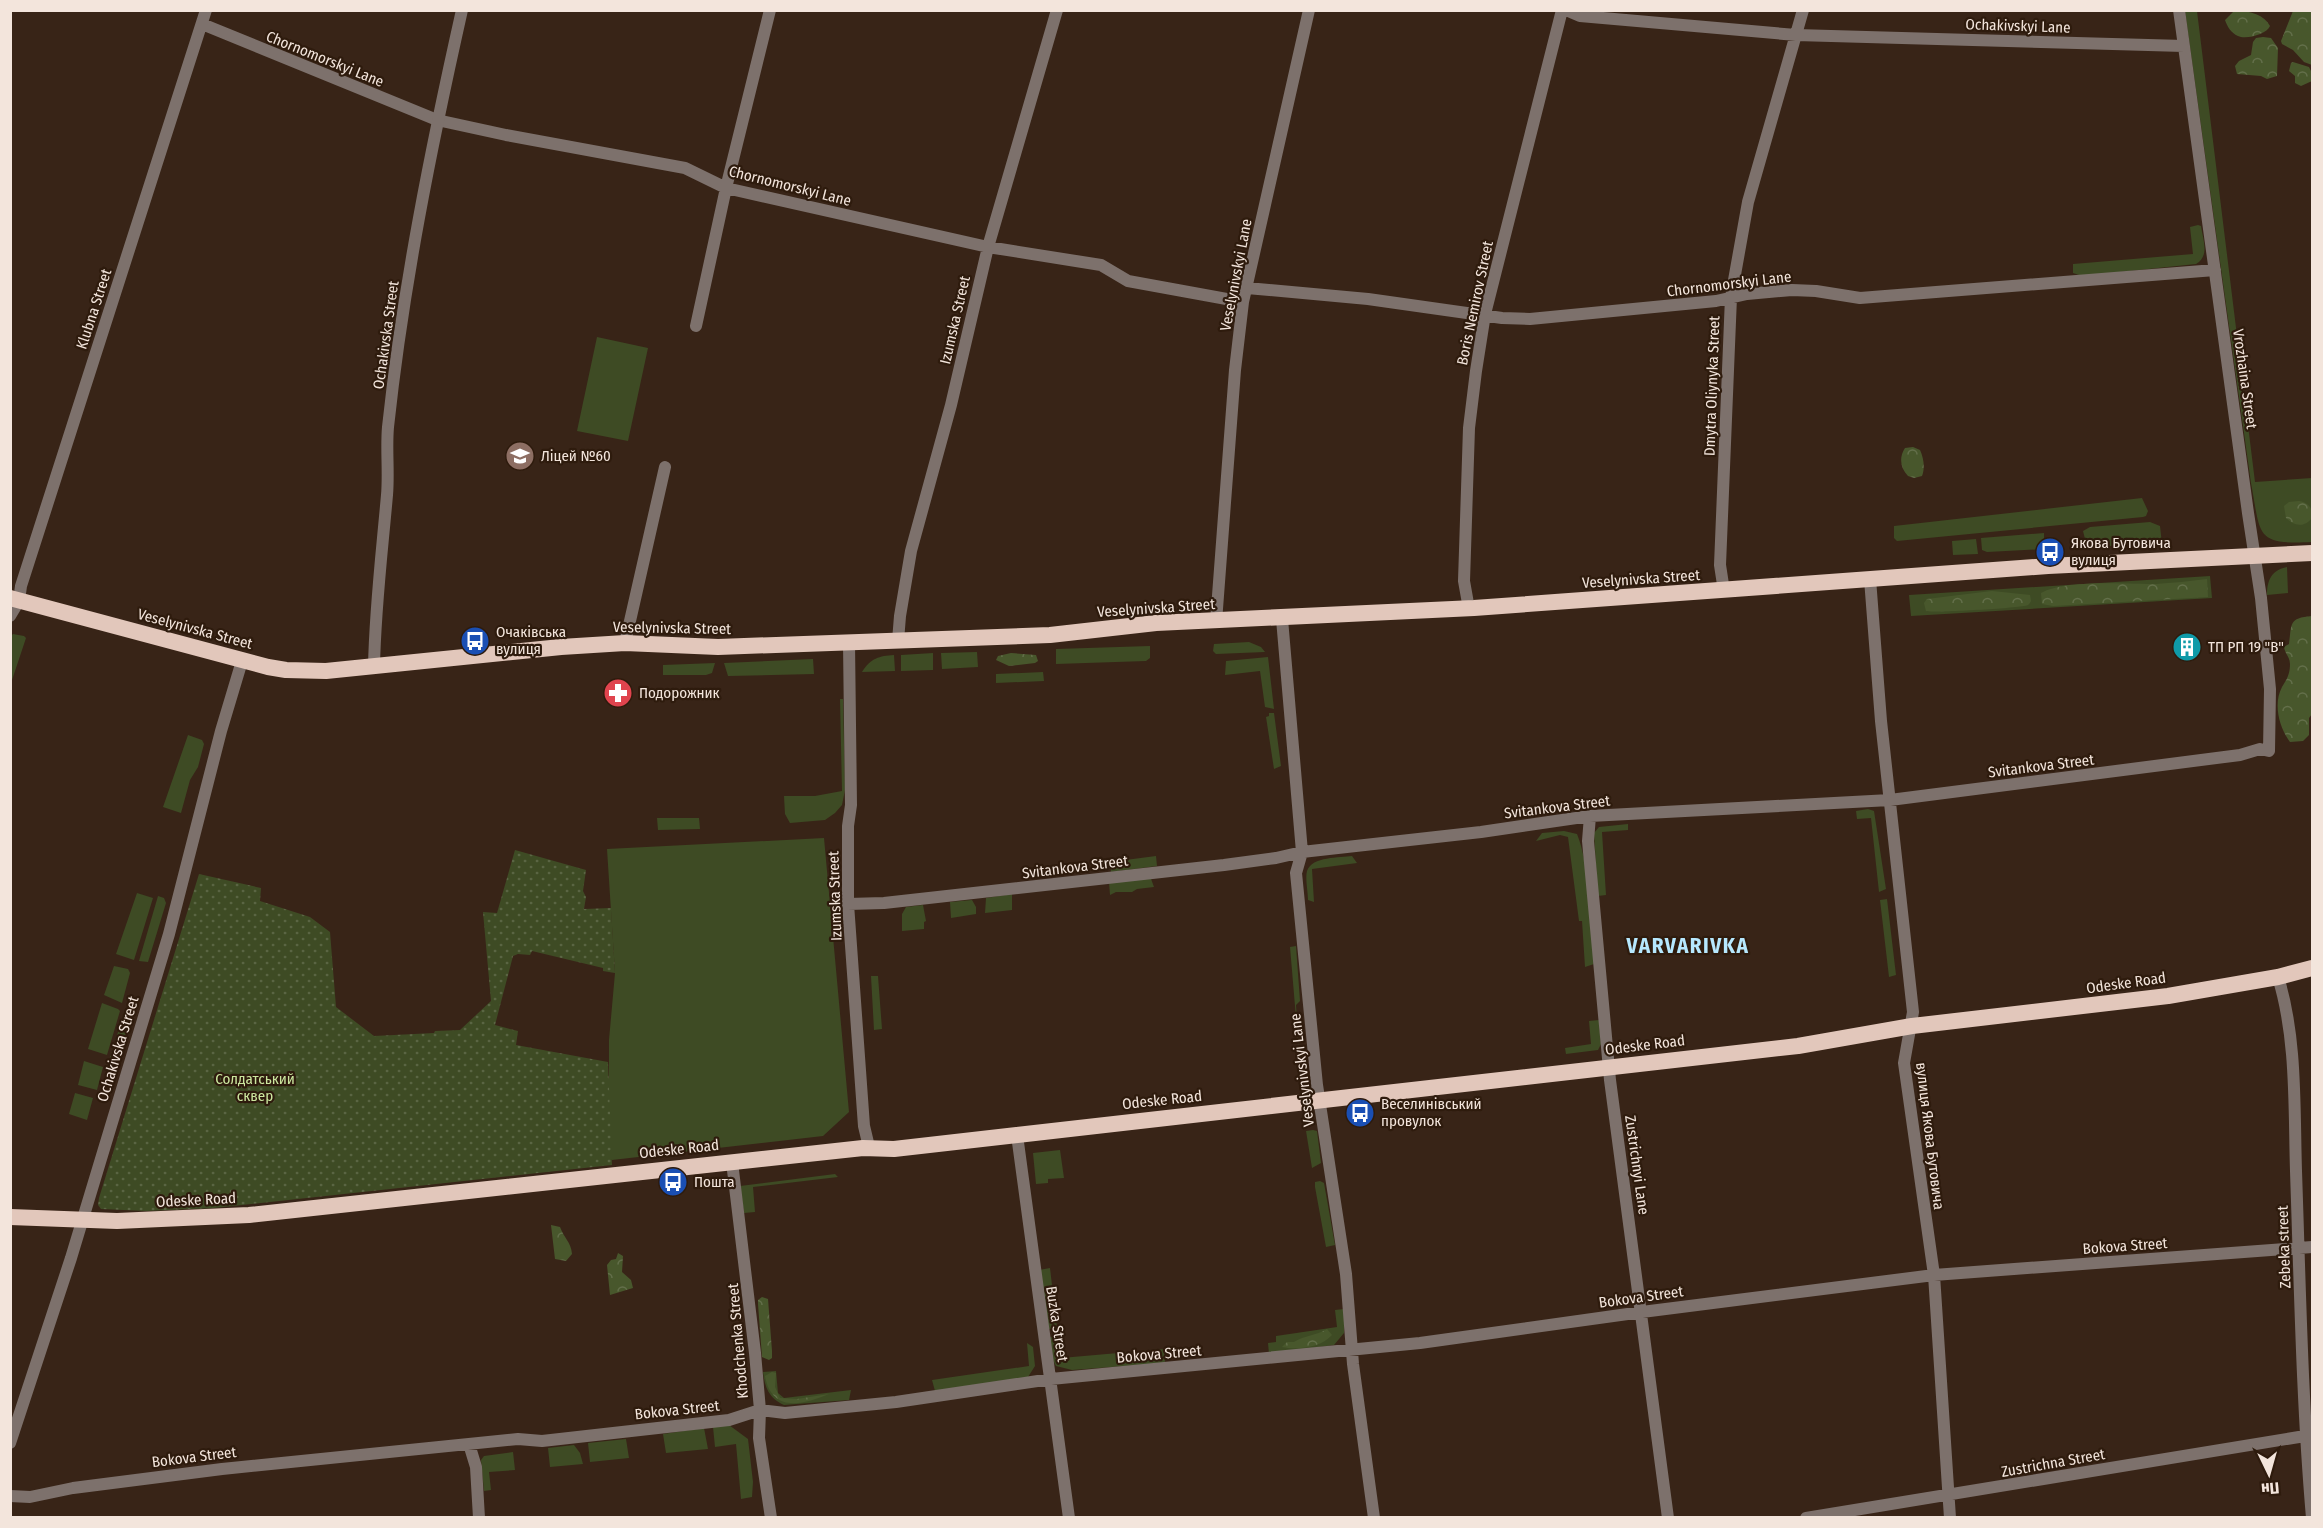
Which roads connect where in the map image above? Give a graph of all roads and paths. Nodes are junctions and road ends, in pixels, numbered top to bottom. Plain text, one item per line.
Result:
1 (206, 10) edge
2 (462, 10) edge
3 (770, 10) edge
4 (1057, 10) edge
5 (1309, 10) edge
6 (1564, 10) edge
7 (1803, 10) edge
8 (2179, 10) edge
9 (202, 24) junction
10 (1796, 35) junction
11 (2184, 46) junction
12 (437, 120) junction
13 (726, 188) junction
14 (988, 247) junction
15 (2215, 270) junction
16 (1247, 288) junction
17 (1731, 297) junction
18 (1243, 302) junction
19 (1485, 314) junction
20 (696, 326) dead end
21 (665, 467) dead end
22 (2313, 553) edge
23 (2256, 556) junction
24 (1870, 579) junction
25 (1724, 591) junction
26 (15, 600) edge
27 (1469, 609) junction
28 (10, 616) edge
29 (1282, 619) junction
30 (1216, 622) junction
31 (898, 641) junction
32 (849, 643) junction
33 (625, 644) junction
34 (242, 661) junction
35 (374, 667) junction
36 (2269, 751) joint
37 (1890, 800) junction
38 (1590, 816) junction
39 (1302, 852) junction
40 (848, 904) junction
41 (2313, 968) edge
42 (2278, 977) junction
43 (1912, 1026) junction
44 (1609, 1068) junction
45 (1319, 1101) junction
46 (1017, 1135) junction
47 (869, 1147) junction
48 (732, 1162) junction
49 (10, 1217) edge
50 (82, 1221) junction
51 (2313, 1247) edge
52 (2299, 1248) junction
53 (1934, 1275) junction
54 (1642, 1312) junction
55 (1353, 1350) junction
56 (1051, 1379) junction
57 (760, 1410) junction
58 (2305, 1436) junction
59 (10, 1443) edge
60 (470, 1444) junction
61 (10, 1496) edge
62 (1947, 1496) junction
63 (479, 1518) edge
64 (771, 1518) edge
65 (1069, 1518) edge
66 (1374, 1518) edge
67 (1668, 1518) edge
68 (1806, 1518) edge
69 (1950, 1518) edge
70 (2312, 1518) edge

1 - 9 street, Klubna Street
2 - 12 street, Ochakivska Street
3 - 13 street
4 - 14 street, Izumska Street
5 - 16 street, Veselynivskyi Lane
6 - 10 street, Ochakivskyi Lane
6 - 19 street, Boris Nemirov Street
7 - 10 street, Dmytra Oliynyka Street
8 - 11 street, Vrozhaina Street
9 - 12 street, Chornomorskyi Lane
9 - 26 street, Klubna Street
10 - 11 street, Ochakivskyi Lane
10 - 17 street, Dmytra Oliynyka Street
11 - 15 street, Vrozhaina Street
12 - 13 street, Chornomorskyi Lane
12 - 35 street, Ochakivska Street
13 - 14 street, Chornomorskyi Lane
13 - 20 street
14 - 18 street, Chornomorskyi Lane
14 - 31 street, Izumska Street
15 - 17 street, Chornomorskyi Lane
15 - 23 street, Vrozhaina Street
16 - 18 street, Veselynivskyi Lane
16 - 19 street, Chornomorskyi Lane
17 - 19 street, Chornomorskyi Lane
17 - 25 street, Dmytra Oliynyka Street
18 - 30 street, Veselynivskyi Lane
19 - 27 street, Boris Nemirov Street
21 - 33 street
22 - 23 highway, Veselynivska Street
23 - 24 highway, Veselynivska Street
23 - 36 street, Vrozhaina Street
24 - 25 highway, Veselynivska Street
24 - 37 street, вулиця Якова Бутовича
25 - 27 highway, Veselynivska Street
26 - 28 street, Klubna Street
26 - 34 highway, Veselynivska Street
27 - 29 highway, Veselynivska Street
29 - 30 highway, Veselynivska Street
29 - 39 street, Veselynivskyi Lane
30 - 31 highway, Veselynivska Street
31 - 32 highway, Veselynivska Street
32 - 33 highway, Veselynivska Street
32 - 40 street, Izumska Street
33 - 35 highway, Veselynivska Street
34 - 35 highway, Veselynivska Street
34 - 50 street, Ochakivska Street
36 - 37 street, Svitankova Street
37 - 38 street, Svitankova Street
37 - 43 street, вулиця Якова Бутовича
38 - 39 street, Svitankova Street
38 - 44 street, Zustrichnyi Lane
39 - 40 street, Svitankova Street
39 - 45 street, Veselynivskyi Lane
40 - 47 street, Izumska Street
41 - 42 highway, Odeske Road
42 - 43 highway, Odeske Road
42 - 52 street, Zebeka street
43 - 44 highway, Odeske Road
43 - 53 street, вулиця Якова Бутовича
44 - 45 highway, Odeske Road
44 - 54 street, Zustrichnyi Lane
45 - 46 highway, Odeske Road
45 - 55 street, Veselynivskyi Lane
46 - 47 highway, Odeske Road
46 - 56 street, Buzka Street
47 - 48 highway, Odeske Road
48 - 50 highway, Odeske Road
48 - 57 street, Khodchenka Street
49 - 50 highway, Odeske Road
50 - 59 street, Ochakivska Street
51 - 52 street, Bokova Street
52 - 53 street, Bokova Street
52 - 58 street, Zebeka street
53 - 54 street, Bokova Street
53 - 62 street, вулиця Якова Бутовича
54 - 55 street, Bokova Street
54 - 67 street, Zustrichnyi Lane
55 - 56 street, Bokova Street
55 - 66 street, Veselynivskyi Lane
56 - 57 street, Bokova Street
56 - 65 street, Buzka Street
57 - 60 street, Bokova Street
57 - 64 street, Khodchenka Street
58 - 62 street, Zustrichna Street
58 - 70 street, Zebeka street
60 - 61 street, Bokova Street
60 - 63 street
62 - 68 street, Zustrichna Street
62 - 69 street, вулиця Якова Бутовича

